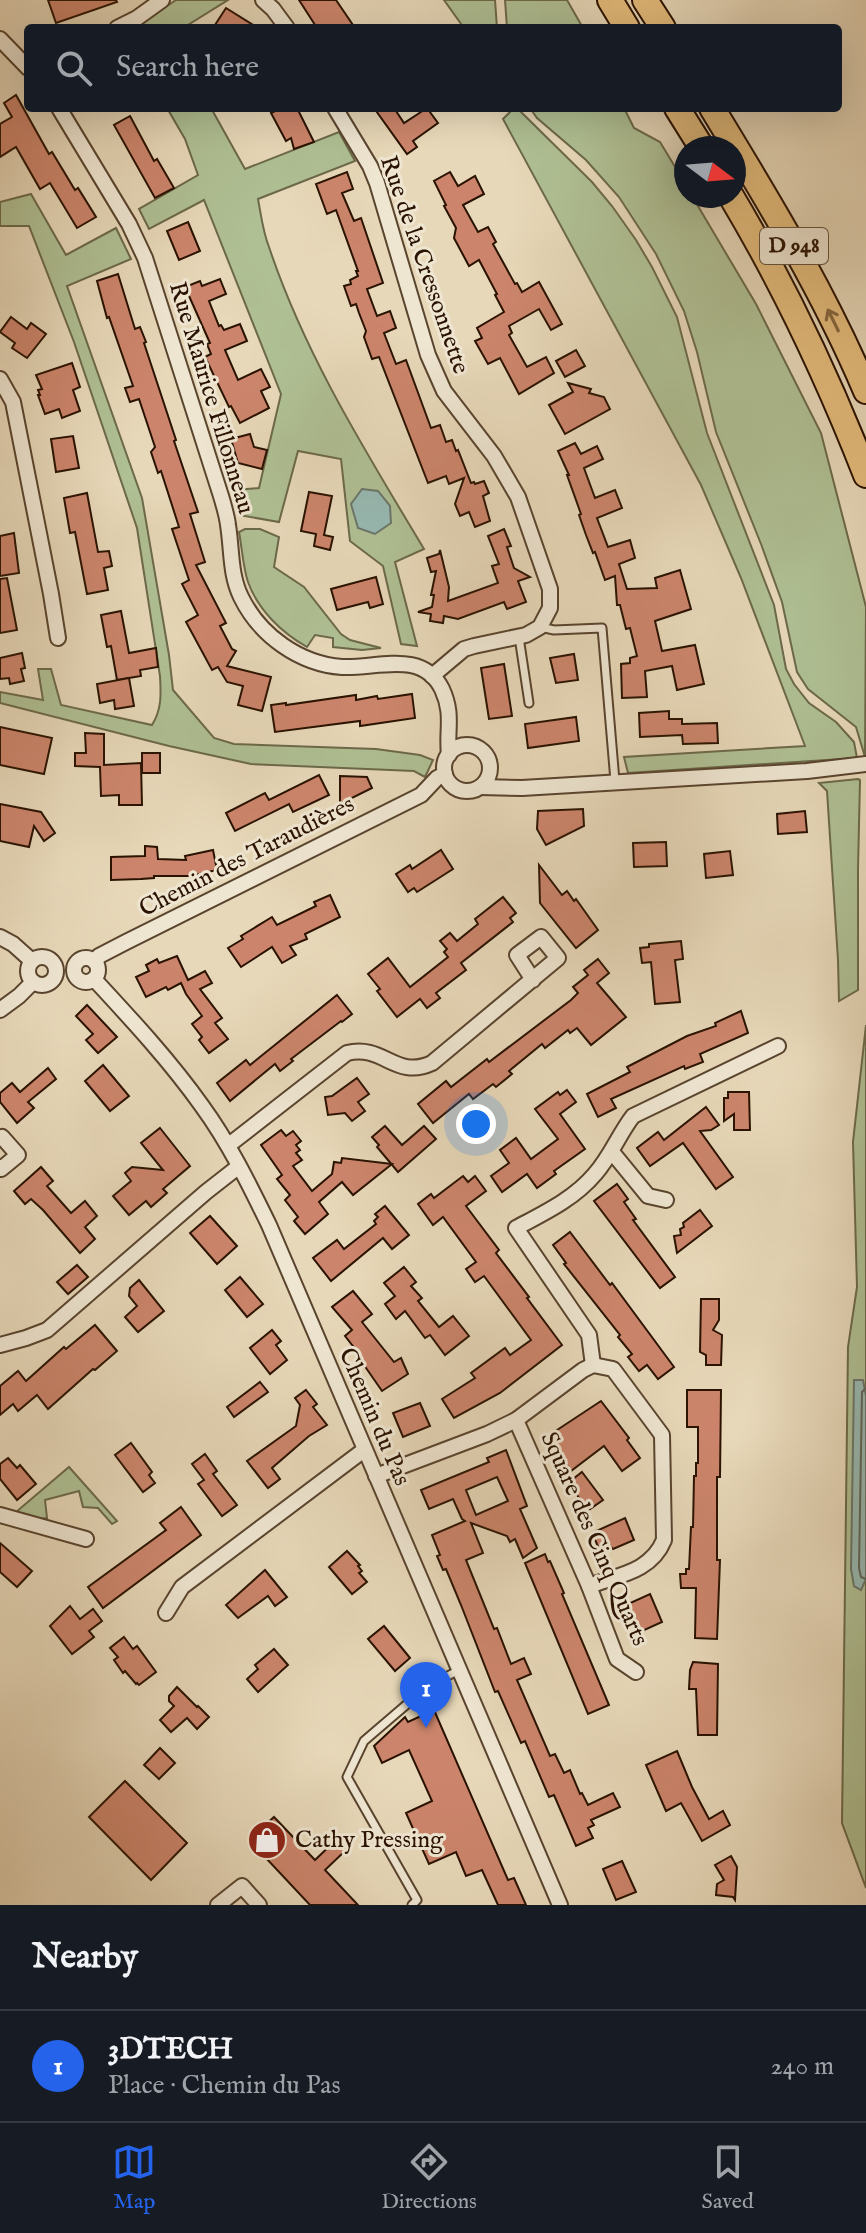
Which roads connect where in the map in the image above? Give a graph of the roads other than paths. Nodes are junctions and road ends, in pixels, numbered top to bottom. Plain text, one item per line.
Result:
1 (162, 0) edge
2 (263, 0) edge
3 (610, 0) edge
4 (645, 0) edge
5 (125, 24) edge
6 (284, 24) edge
7 (625, 24) edge
8 (660, 24) edge
9 (0, 39) edge
10 (24, 63) edge
11 (61, 112) edge
12 (337, 112) edge
13 (680, 112) edge
14 (714, 112) edge
15 (694, 136) edge
16 (738, 208) edge
17 (0, 379) edge
18 (866, 391) edge
19 (866, 475) edge
20 (540, 627) junction
21 (519, 637) junction
22 (58, 638) dead end
23 (432, 676) junction
24 (529, 703) dead end
25 (451, 720) junction
26 (471, 746) junction
27 (449, 755) junction
28 (866, 764) edge
29 (490, 769) junction
30 (445, 774) junction
31 (615, 781) junction
32 (481, 787) junction
33 (513, 787) junction
34 (460, 790) junction
35 (421, 795) junction
36 (0, 937) edge
37 (32, 961) junction
38 (95, 962) junction
39 (54, 964) junction
40 (77, 972) junction
41 (94, 979) junction
42 (533, 980) dead end
43 (33, 982) junction
44 (51, 982) junction
45 (0, 1010) edge
46 (778, 1046) dead end
47 (0, 1138) edge
48 (227, 1144) junction
49 (612, 1152) junction
50 (0, 1167) edge
51 (238, 1167) junction
52 (666, 1200) dead end
53 (0, 1345) edge
54 (593, 1365) junction
55 (516, 1420) junction
56 (364, 1450) junction
57 (376, 1476) junction
58 (0, 1515) edge
59 (86, 1539) dead end
60 (589, 1586) junction
61 (166, 1613) dead end
62 (459, 1670) junction
63 (636, 1672) dead end
64 (218, 1905) edge
65 (259, 1905) edge
66 (412, 1905) edge
67 (560, 1905) edge

1 - 5 street
2 - 6 street
3 - 7 highway
4 - 8 highway
9 - 10 street
11 - 23 street, Rue Maurice Fillonneau
12 - 20 street, Rue de la Cressonnette
13 - 15 highway
18 -> 14 highway, D 948
16 - 19 highway, D 948
17 - 22 street
20 - 21 street
20 - 31 lane
21 - 23 street
21 - 24 lane
23 - 25 street
25 - 26 street
25 - 27 street
26 - 27 street
26 - 29 street
27 - 30 street
28 - 31 street
29 - 32 street
29 - 33 street
30 - 34 street
30 - 35 street, Chemin des Taraudières
31 - 33 street
32 - 33 street
32 - 34 street
34 - 35 street, Chemin des Taraudières
35 - 38 street, Chemin des Taraudières
36 - 37 street
37 - 39 street
37 - 43 street
38 - 40 street
38 - 41 street
39 - 40 street
39 - 44 street
40 - 41 street
40 - 44 street
41 - 48 street, Chemin du Pas
42 - 48 street
43 - 44 street
43 - 45 street
46 - 49 street
47 - 50 street
48 - 51 street, Chemin du Pas
49 - 52 street
49 - 54 street
51 - 53 street
51 - 56 street, Chemin du Pas
54 - 55 street
54 - 60 street
55 - 57 street
55 - 60 street, Square des Cinq Quarts
56 - 57 street, Chemin du Pas
56 - 61 street
57 - 62 street, Chemin du Pas
58 - 59 street
60 - 63 street, Square des Cinq Quarts
62 - 66 lane
62 - 67 street, Chemin du Pas
64 - 65 street

